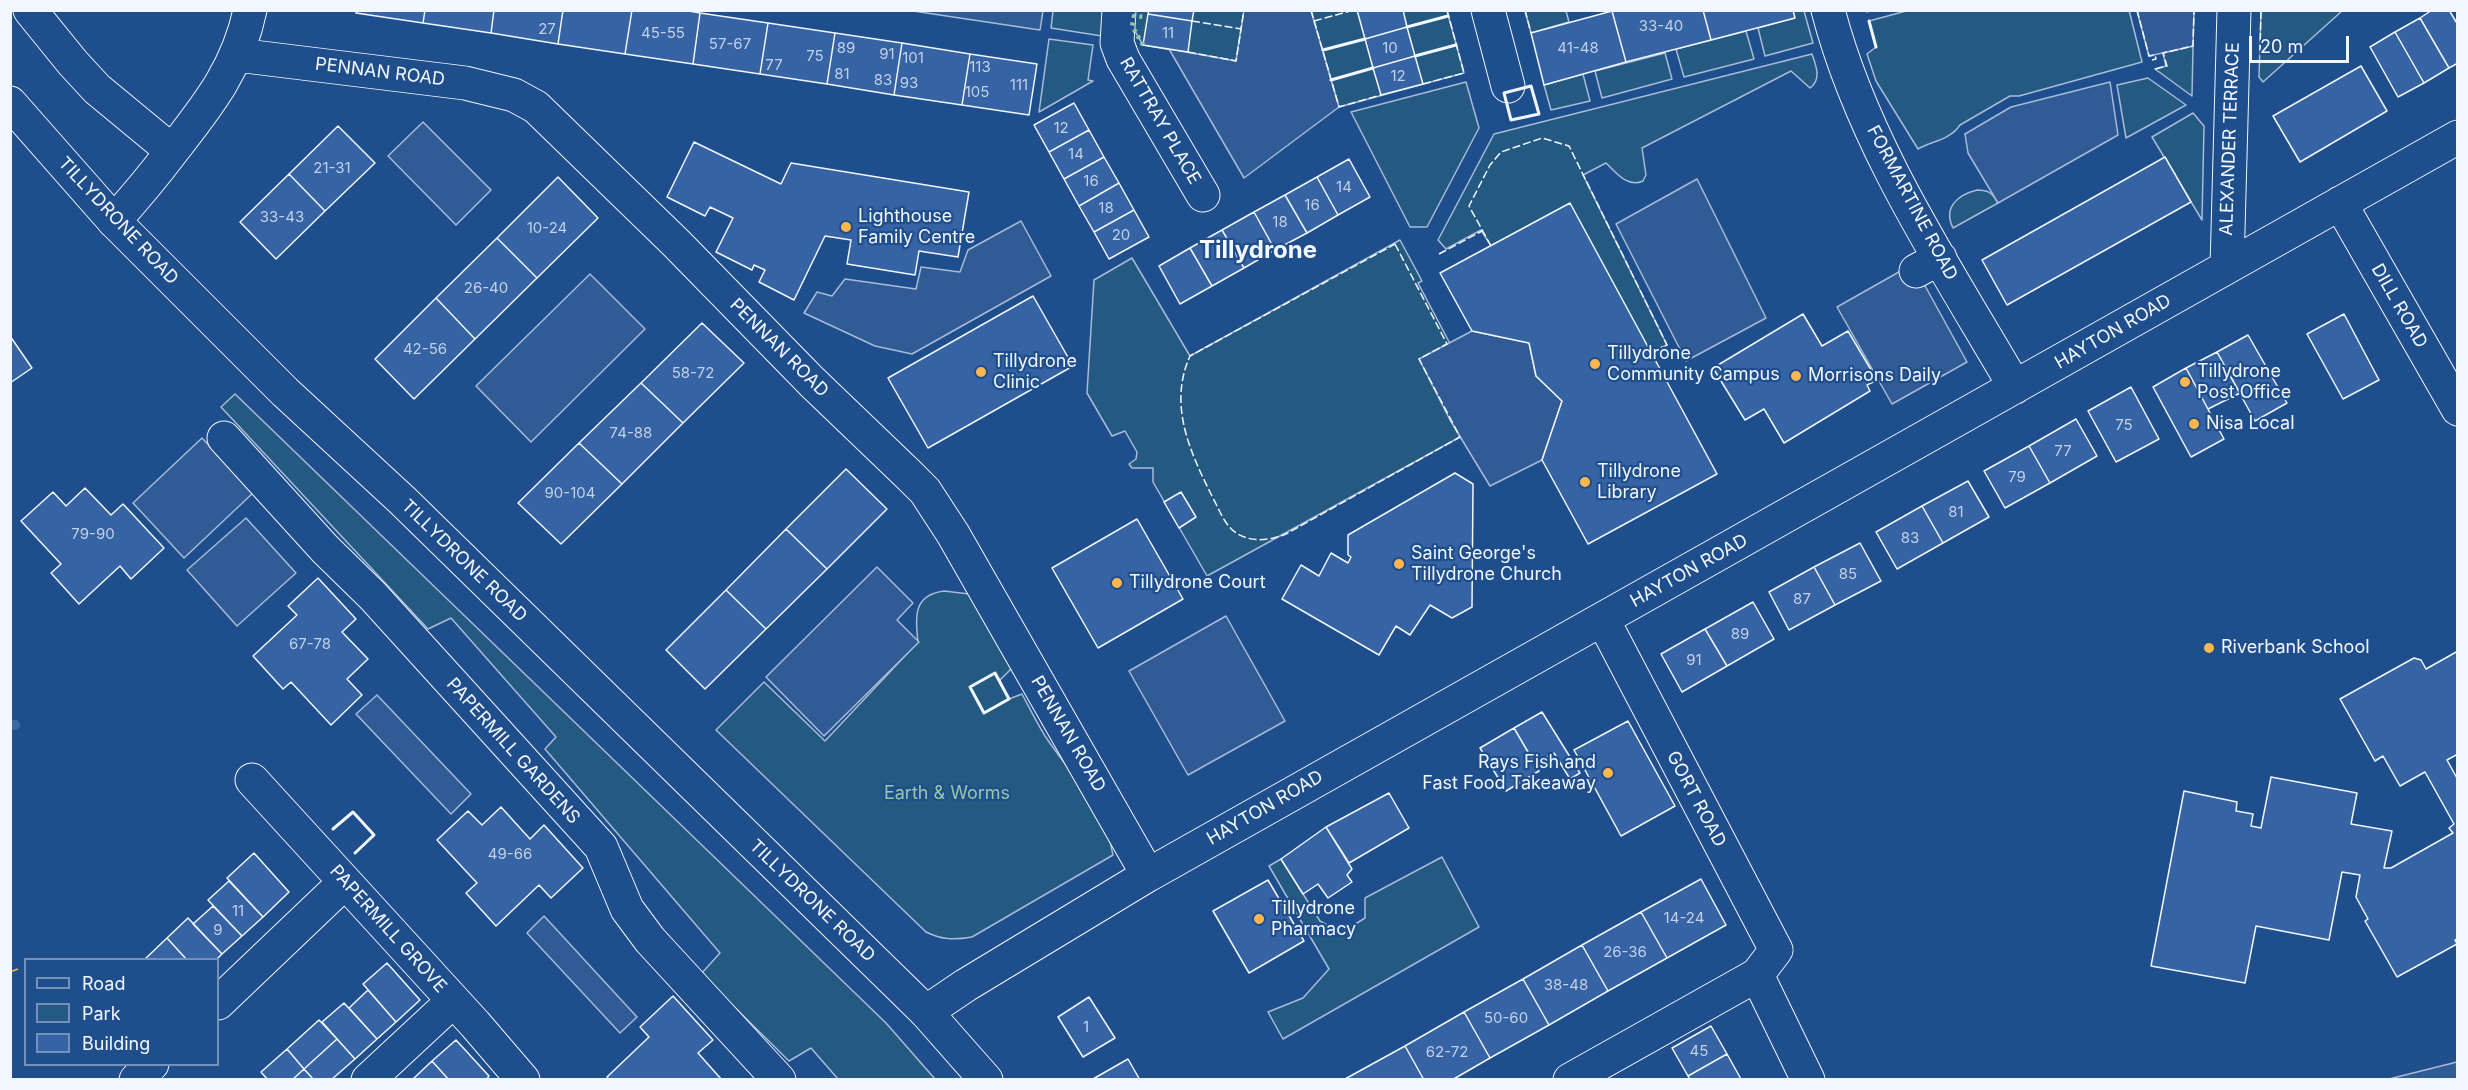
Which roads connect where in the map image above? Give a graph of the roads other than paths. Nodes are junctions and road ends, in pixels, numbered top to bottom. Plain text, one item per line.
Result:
1 (30, 10) edge
2 (250, 10) edge
3 (1119, 10) edge
4 (1488, 10) edge
5 (1828, 10) edge
6 (2234, 10) edge
7 (237, 55) junction
8 (1508, 86) dead end
9 (10, 103) edge
10 (2457, 137) edge
11 (172, 151) junction
12 (1203, 195) dead end
13 (2340, 202) junction
14 (114, 221) junction
15 (2227, 267) junction
16 (2015, 387) junction
17 (2457, 409) edge
18 (224, 438) dead end
19 (1603, 620) junction
20 (252, 780) dead end
21 (1148, 875) junction
22 (345, 882) junction
23 (1757, 975) junction
24 (453, 1001) junction
25 (219, 1002) edge
26 (926, 1012) junction
27 (151, 1066) edge
28 (136, 1080) edge
29 (368, 1080) edge
30 (522, 1080) edge
31 (779, 1080) edge
32 (986, 1080) edge
33 (1570, 1080) edge
34 (1808, 1080) edge

1 - 11 street
2 - 7 street
3 - 12 street, RATTRAY PLACE
4 - 8 street
5 - 16 street, FORMARTINE ROAD
6 - 15 street, ALEXANDER TERRACE
7 - 11 street
7 - 21 street, PENNAN ROAD
9 - 14 street, TILLYDRONE ROAD
10 - 13 street, HAYTON ROAD
11 - 14 street
13 - 15 street, HAYTON ROAD
13 - 17 street, DILL ROAD
14 - 26 street, TILLYDRONE ROAD
15 - 16 street, HAYTON ROAD
16 - 19 street, HAYTON ROAD
18 - 31 street, PAPERMILL GARDENS
19 - 21 street, HAYTON ROAD
19 - 23 street, GORT ROAD
20 - 22 street, PAPERMILL GROVE
21 - 26 street, HAYTON ROAD
22 - 24 street, PAPERMILL GROVE
22 - 25 street
23 - 33 street, GORT ROAD
23 - 34 street
24 - 29 street
24 - 30 street, PAPERMILL GROVE
26 - 32 street, TILLYDRONE ROAD
27 - 28 street

